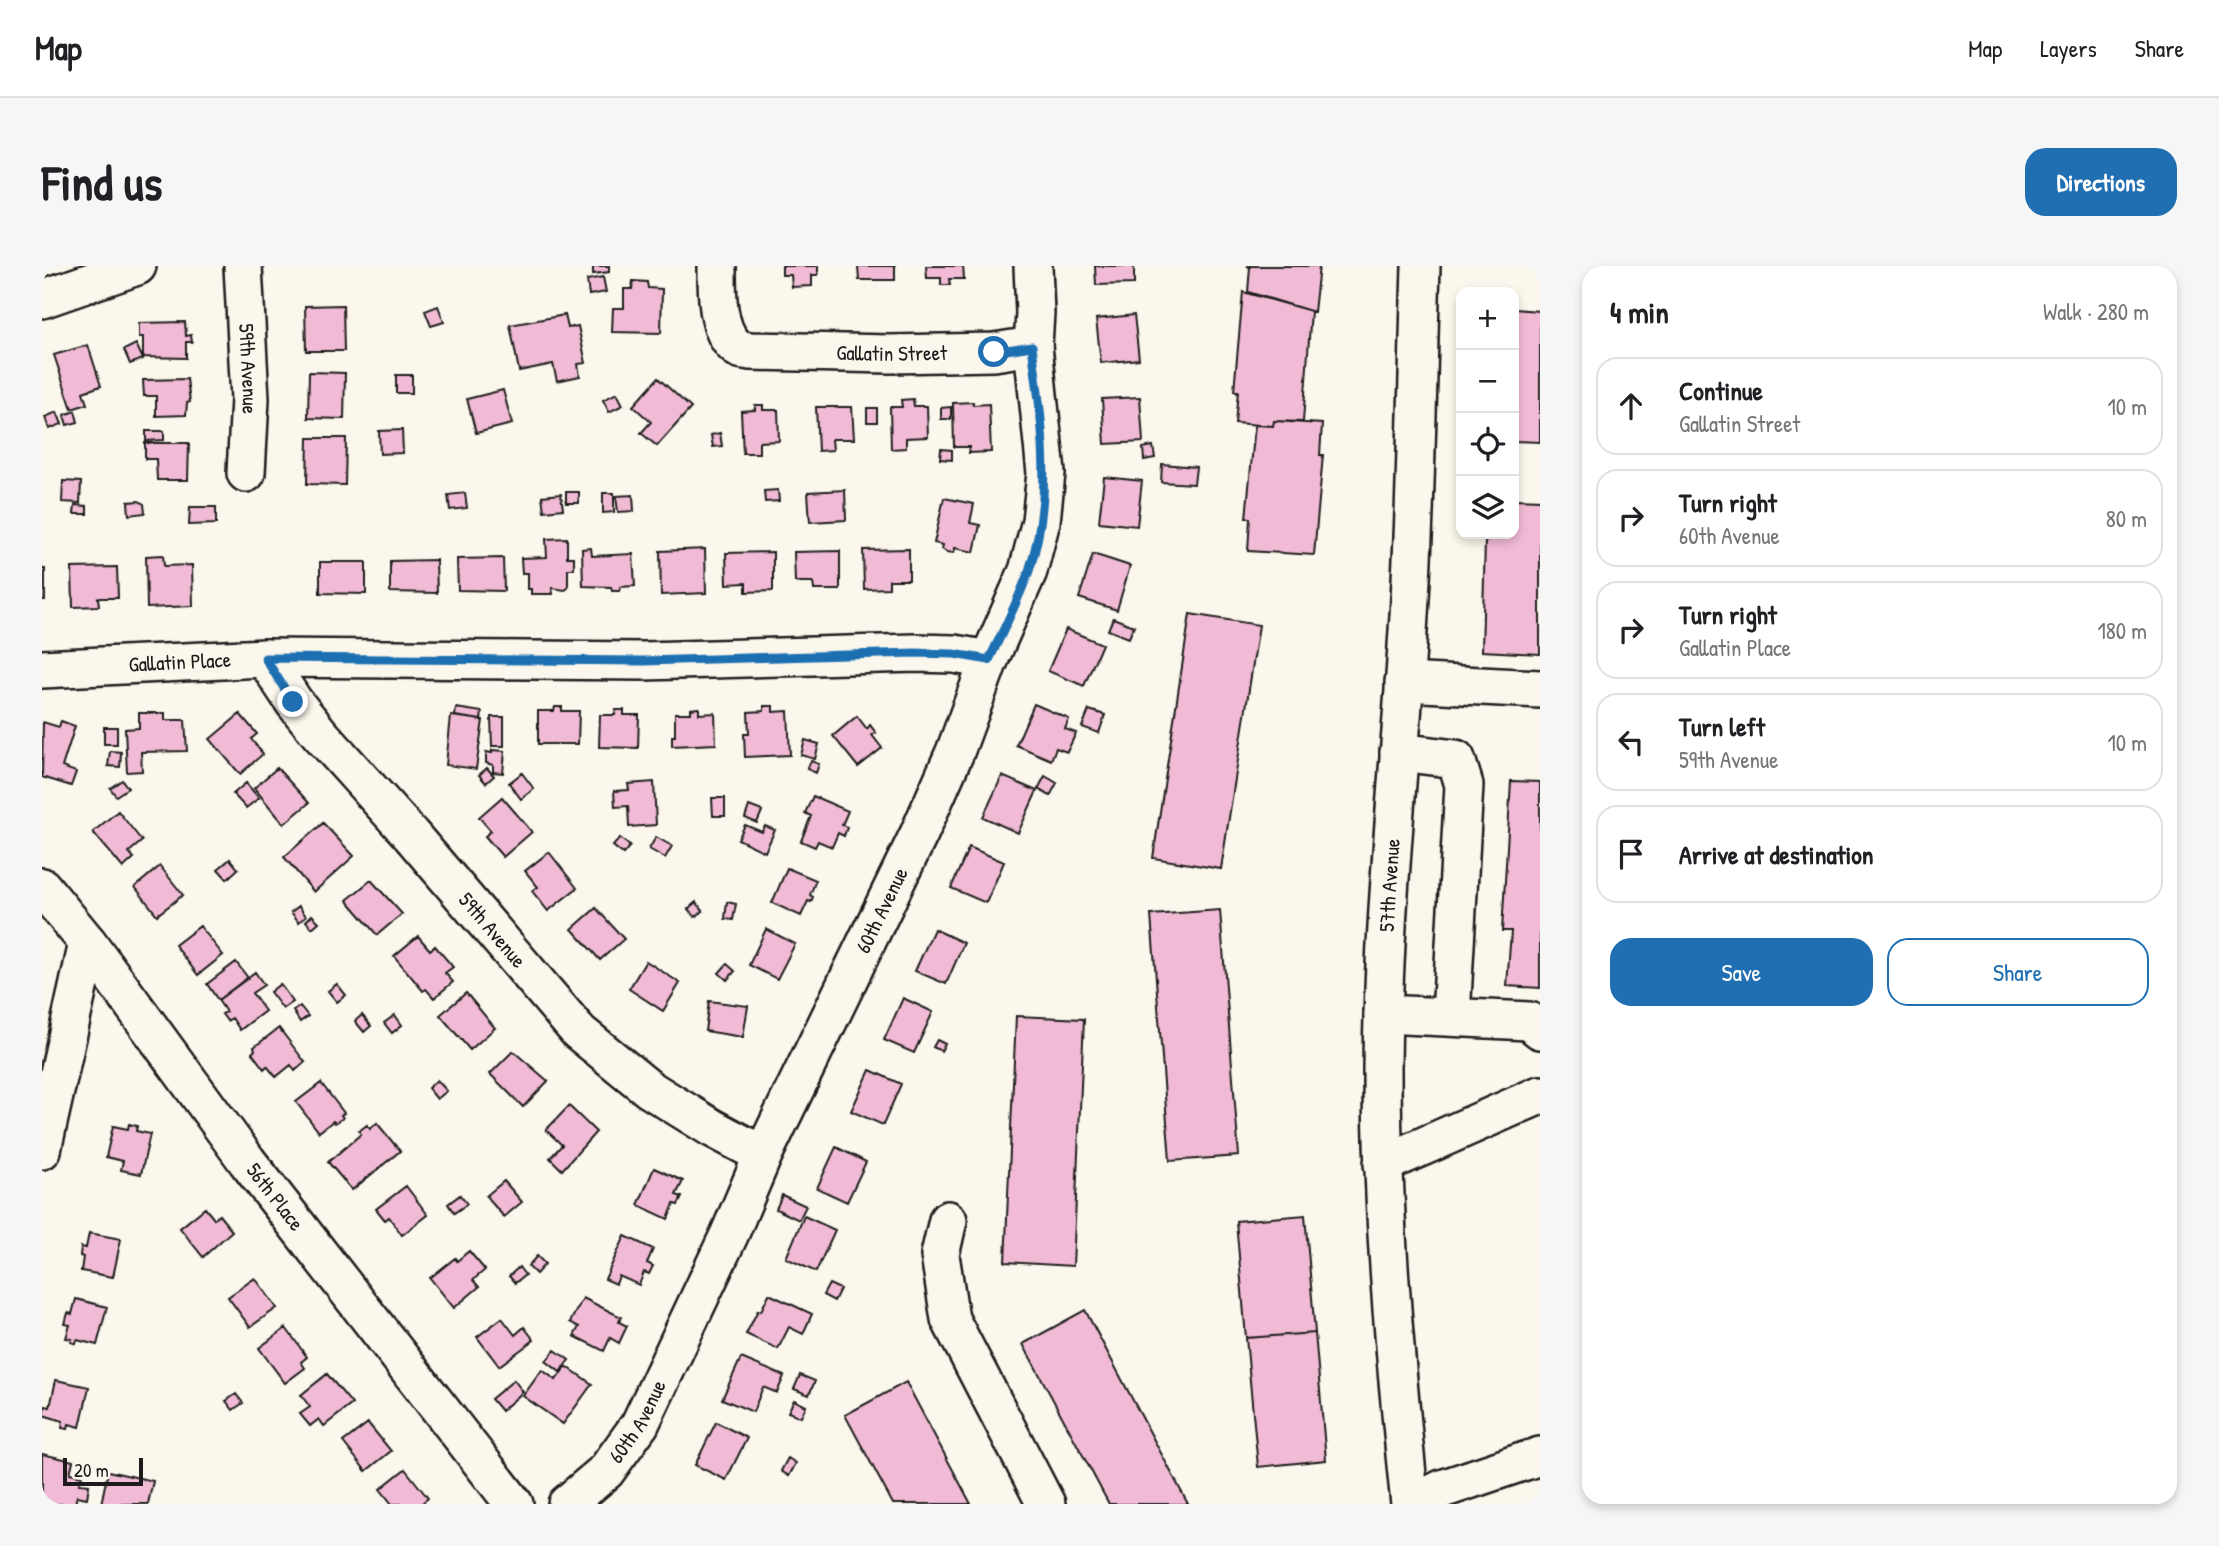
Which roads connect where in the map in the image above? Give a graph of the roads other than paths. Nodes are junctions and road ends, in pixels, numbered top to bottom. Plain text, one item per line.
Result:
1 (137, 266) edge
2 (243, 266) edge
3 (717, 266) edge
4 (1033, 266) edge
5 (1421, 266) edge
6 (42, 299) edge
7 (1032, 346) junction
8 (246, 473) dead end
9 (265, 658) junction
10 (989, 660) junction
11 (42, 669) edge
12 (1404, 682) junction
13 (1540, 689) edge
14 (1399, 752) junction
15 (42, 887) edge
16 (88, 943) junction
17 (1383, 1014) junction
18 (1451, 1016) junction
19 (1536, 1024) edge
20 (1540, 1095) edge
21 (42, 1150) edge
22 (763, 1155) junction
23 (1383, 1164) junction
24 (948, 1220) dead end
25 (1540, 1456) edge
26 (514, 1504) edge
27 (567, 1504) edge
28 (1046, 1504) edge
29 (1411, 1504) edge

1 - 6 street
2 - 8 street, 59th Avenue
3 - 7 street, Gallatin Street
4 - 7 street, 60th Avenue
5 - 12 street, 57th Avenue
7 - 10 street, 60th Avenue
9 - 10 street, Gallatin Place
9 - 11 street, Gallatin Place
9 - 22 street, 59th Avenue
10 - 22 street, 60th Avenue
12 - 13 street
12 - 14 street, 57th Avenue
14 - 17 street, 57th Avenue
14 - 18 street
15 - 16 street, 56th Place
16 - 21 street
16 - 26 street, 56th Place
17 - 18 street
17 - 23 street, 57th Avenue
18 - 19 street
20 - 23 street
22 - 27 street, 60th Avenue
23 - 29 street, 57th Avenue
24 - 28 street
25 - 29 street

